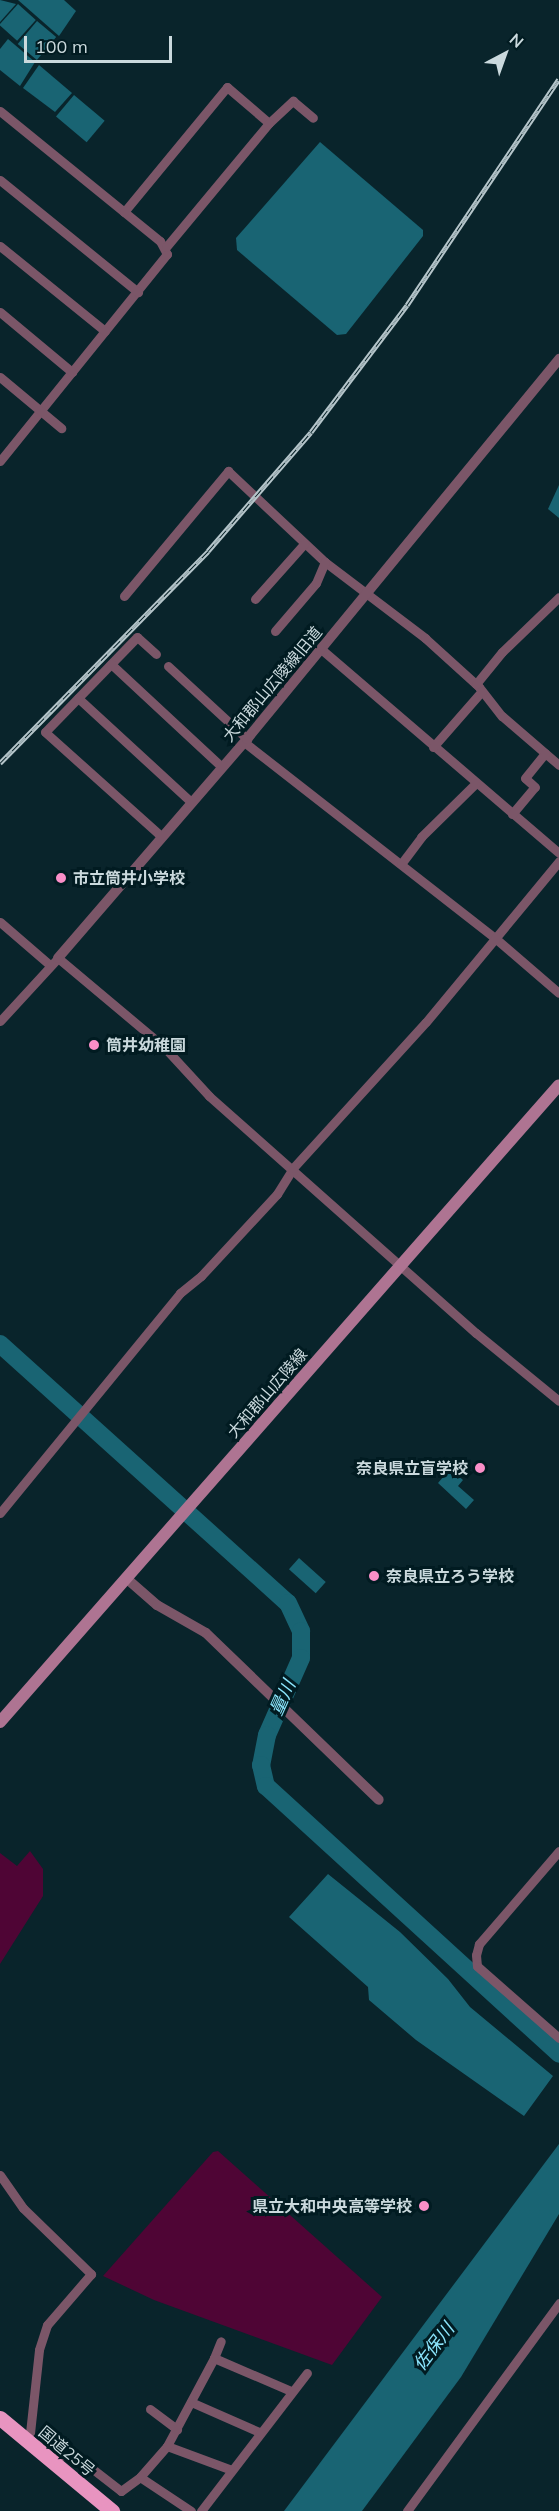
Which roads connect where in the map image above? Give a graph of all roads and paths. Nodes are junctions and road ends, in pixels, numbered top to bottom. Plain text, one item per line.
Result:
1 (0, 111) edge
2 (313, 118) dead end
3 (269, 123) junction
4 (0, 180) edge
5 (124, 212) junction
6 (0, 246) edge
7 (166, 247) junction
8 (138, 292) junction
9 (0, 312) edge
10 (105, 332) junction
11 (559, 359) edge
12 (72, 372) junction
13 (0, 377) edge
14 (40, 410) junction
15 (61, 428) dead end
16 (0, 444) edge
17 (8, 451) junction
18 (0, 461) edge
19 (304, 544) junction
20 (325, 562) junction
21 (365, 595) junction
22 (124, 596) dead end
23 (559, 597) edge
24 (255, 599) dead end
25 (275, 631) dead end
26 (321, 649) junction
27 (156, 654) dead end
28 (111, 664) junction
29 (168, 666) dead end
30 (479, 688) junction
31 (78, 698) junction
32 (245, 740) junction
33 (433, 747) junction
34 (545, 753) junction
35 (559, 765) edge
36 (222, 768) junction
37 (475, 784) junction
38 (191, 802) junction
39 (512, 814) junction
40 (161, 836) junction
41 (559, 853) edge
42 (559, 861) edge
43 (401, 864) junction
44 (0, 922) edge
45 (495, 938) junction
46 (54, 962) junction
47 (559, 993) edge
48 (0, 1021) edge
49 (559, 1085) edge
50 (293, 1168) junction
51 (401, 1266) junction
52 (559, 1401) edge
53 (0, 1513) edge
54 (126, 1578) junction
55 (0, 1722) edge
56 (379, 1800) dead end
57 (559, 1851) edge
58 (559, 2038) edge
59 (0, 2175) edge
60 (559, 2303) edge
61 (220, 2341) dead end
62 (214, 2358) junction
63 (307, 2373) dead end
64 (291, 2391) junction
65 (191, 2402) junction
66 (150, 2409) dead end
67 (0, 2418) edge
68 (177, 2429) junction
69 (259, 2432) junction
70 (29, 2442) junction
71 (167, 2446) junction
72 (49, 2459) junction
73 (232, 2470) junction
74 (140, 2477) junction
75 (112, 2511) edge
76 (191, 2511) edge
77 (201, 2511) edge
78 (406, 2511) edge

1 - 5 street
2 - 3 street
3 - 5 street
3 - 7 street
4 - 8 street
5 - 7 street
6 - 10 street
7 - 8 street
8 - 10 street
9 - 12 street
10 - 12 street
11 - 21 street, 大和郡山広陵線旧道
12 - 14 street
13 - 14 street
14 - 15 street
14 - 17 street
16 - 17 street
17 - 18 street
19 - 20 street
19 - 22 street
19 - 24 street
20 - 21 street
20 - 25 street
21 - 26 street, 大和郡山広陵線旧道
21 - 30 street
23 - 30 street
26 - 32 street, 大和郡山広陵線旧道
26 - 33 street
27 - 28 street
28 - 31 street
28 - 36 street
29 - 32 street
30 - 33 street
30 - 34 street
31 - 38 street
31 - 40 street
32 - 36 street, 大和郡山広陵線旧道
32 - 43 street
33 - 37 street
34 - 35 street
34 - 39 street
36 - 38 street, 大和郡山広陵線旧道
37 - 39 street
37 - 43 street
38 - 40 street, 大和郡山広陵線旧道
39 - 41 street
40 - 46 street, 大和郡山広陵線旧道
42 - 45 street
43 - 45 street
44 - 46 street
45 - 47 street
45 - 50 street
46 - 48 street, 大和郡山広陵線旧道
46 - 50 street
49 - 51 main road, 大和郡山広陵線
50 - 51 street
50 - 53 street
51 - 52 street
51 - 54 main road, 大和郡山広陵線
54 - 55 main road, 大和郡山広陵線
54 - 56 street
57 - 58 street
59 - 70 street
60 - 78 street
61 - 62 street
62 - 64 street
62 - 65 street
63 - 64 street
64 - 69 street
65 - 68 street
65 - 69 street
66 - 68 street
67 - 70 highway, 国道25号
68 - 71 street
69 - 73 street
70 - 72 highway, 国道25号
71 - 73 street
71 - 74 street
72 - 74 street
72 - 75 highway, 国道25号
73 - 77 street
74 - 76 street

